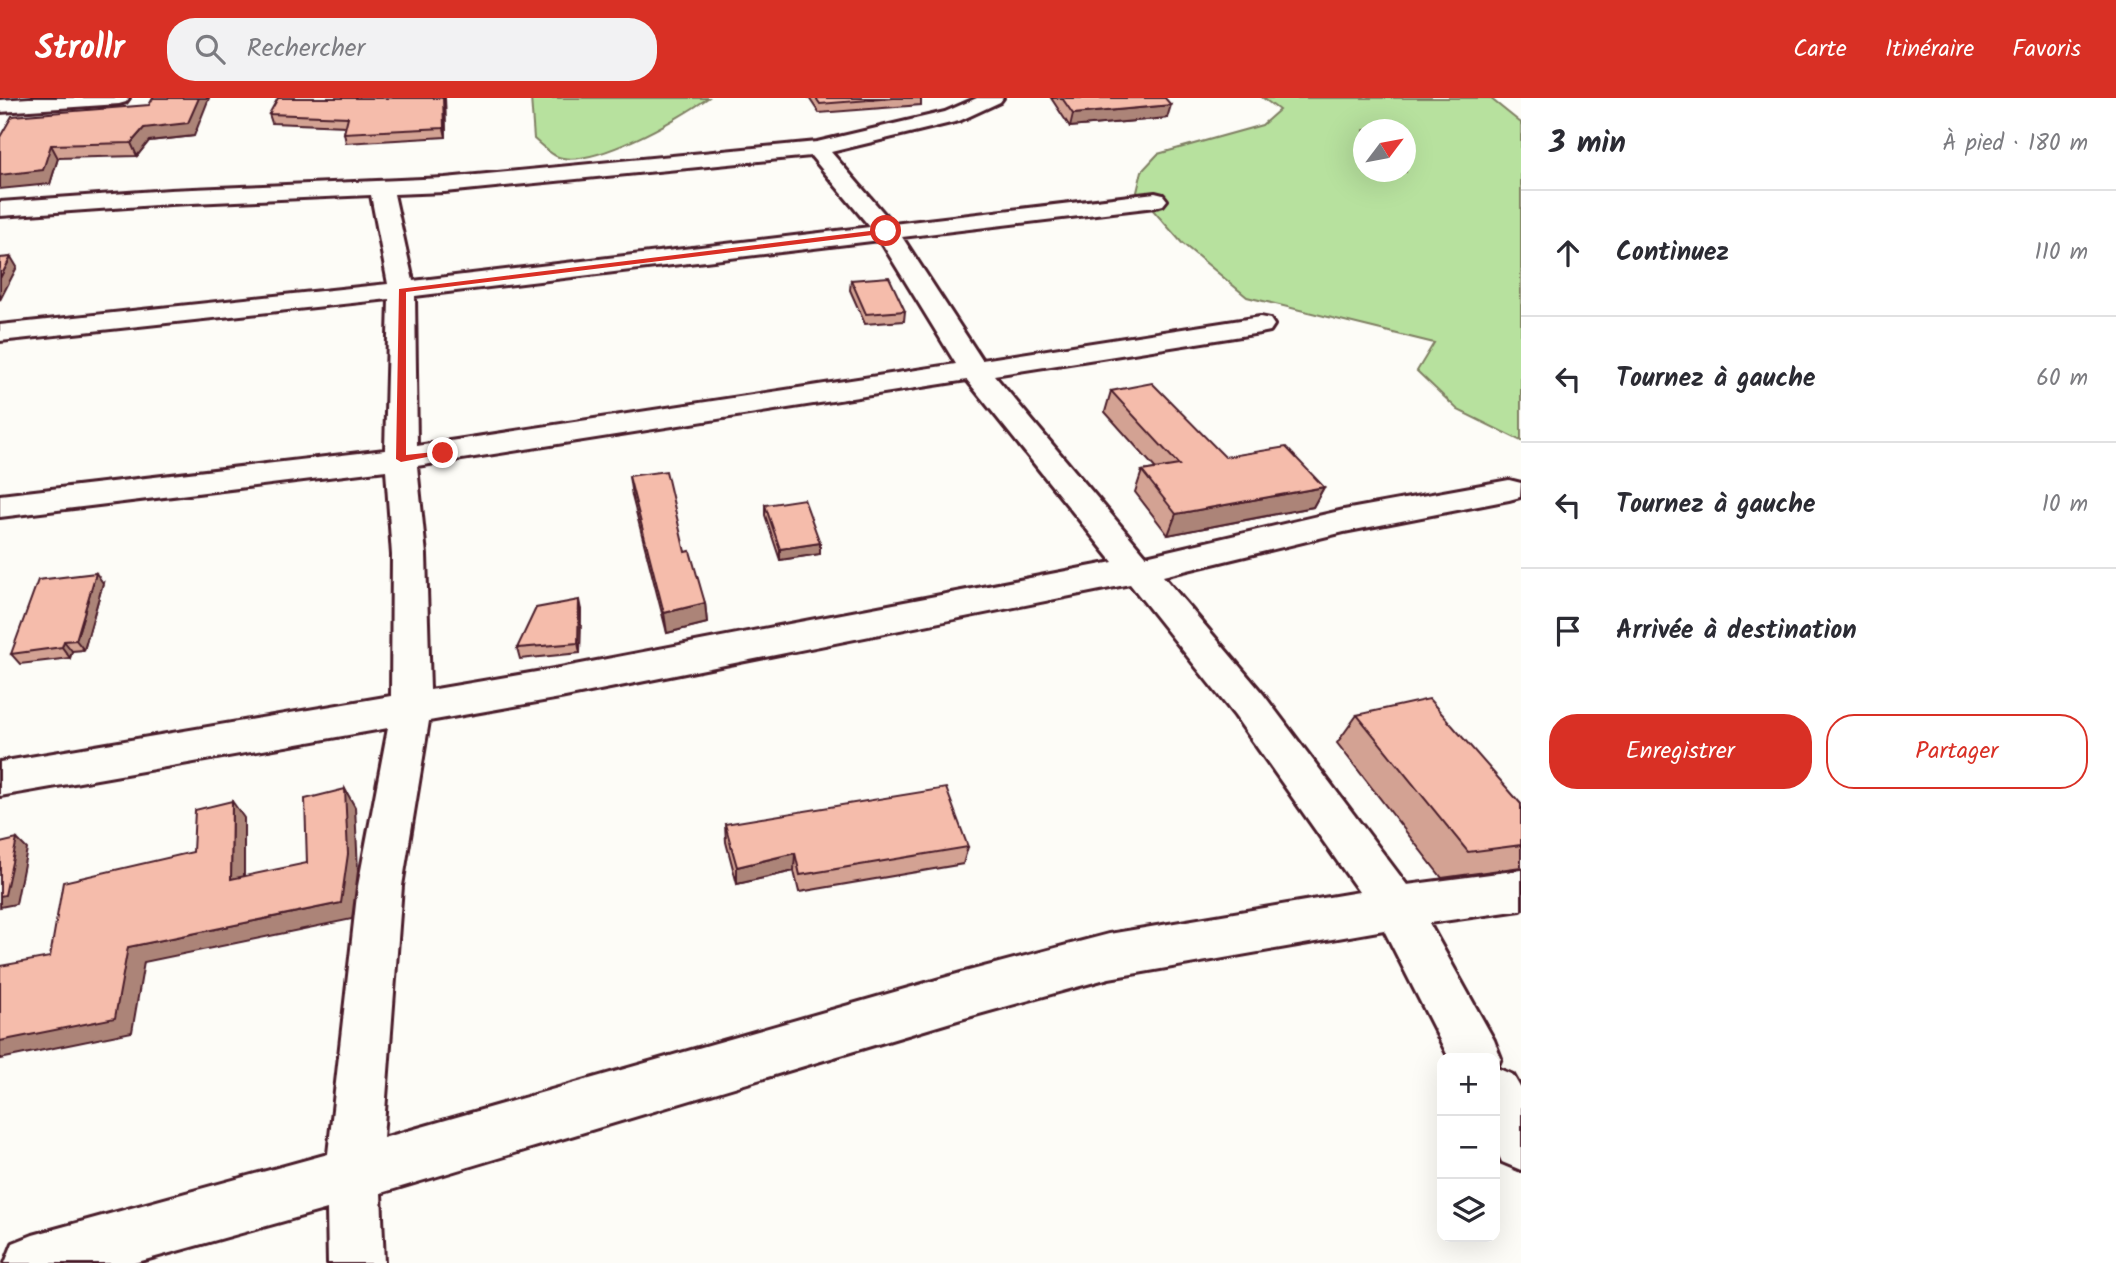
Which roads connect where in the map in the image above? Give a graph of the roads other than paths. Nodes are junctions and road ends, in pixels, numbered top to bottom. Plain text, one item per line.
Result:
1 (119, 98) edge
2 (993, 98) edge
3 (0, 106) edge
4 (817, 149) junction
5 (382, 188) junction
6 (1155, 200) dead end
7 (0, 209) edge
8 (886, 231) junction
9 (402, 290) junction
10 (1260, 325) dead end
11 (0, 333) edge
12 (974, 370) junction
13 (401, 459) junction
14 (1509, 490) dead end
15 (0, 506) edge
16 (1137, 570) junction
17 (411, 709) junction
18 (0, 779) edge
19 (1521, 890) edge
20 (1396, 907) junction
21 (1473, 1053) edge
22 (1500, 1103) edge
23 (1521, 1143) edge
24 (353, 1174) junction
25 (33, 1263) edge
26 (356, 1263) edge

1 - 3 street
2 - 4 street
4 - 5 street
4 - 8 street
5 - 7 street
5 - 9 street
6 - 8 street
8 - 9 street
8 - 12 street
9 - 11 street
9 - 13 street
10 - 12 street
12 - 13 street
12 - 16 street
13 - 15 street
13 - 17 street
14 - 16 street
16 - 17 street
16 - 20 street
17 - 18 street
17 - 24 street
19 - 20 street
20 - 21 street
20 - 24 street
22 - 23 street
24 - 25 street
24 - 26 street

